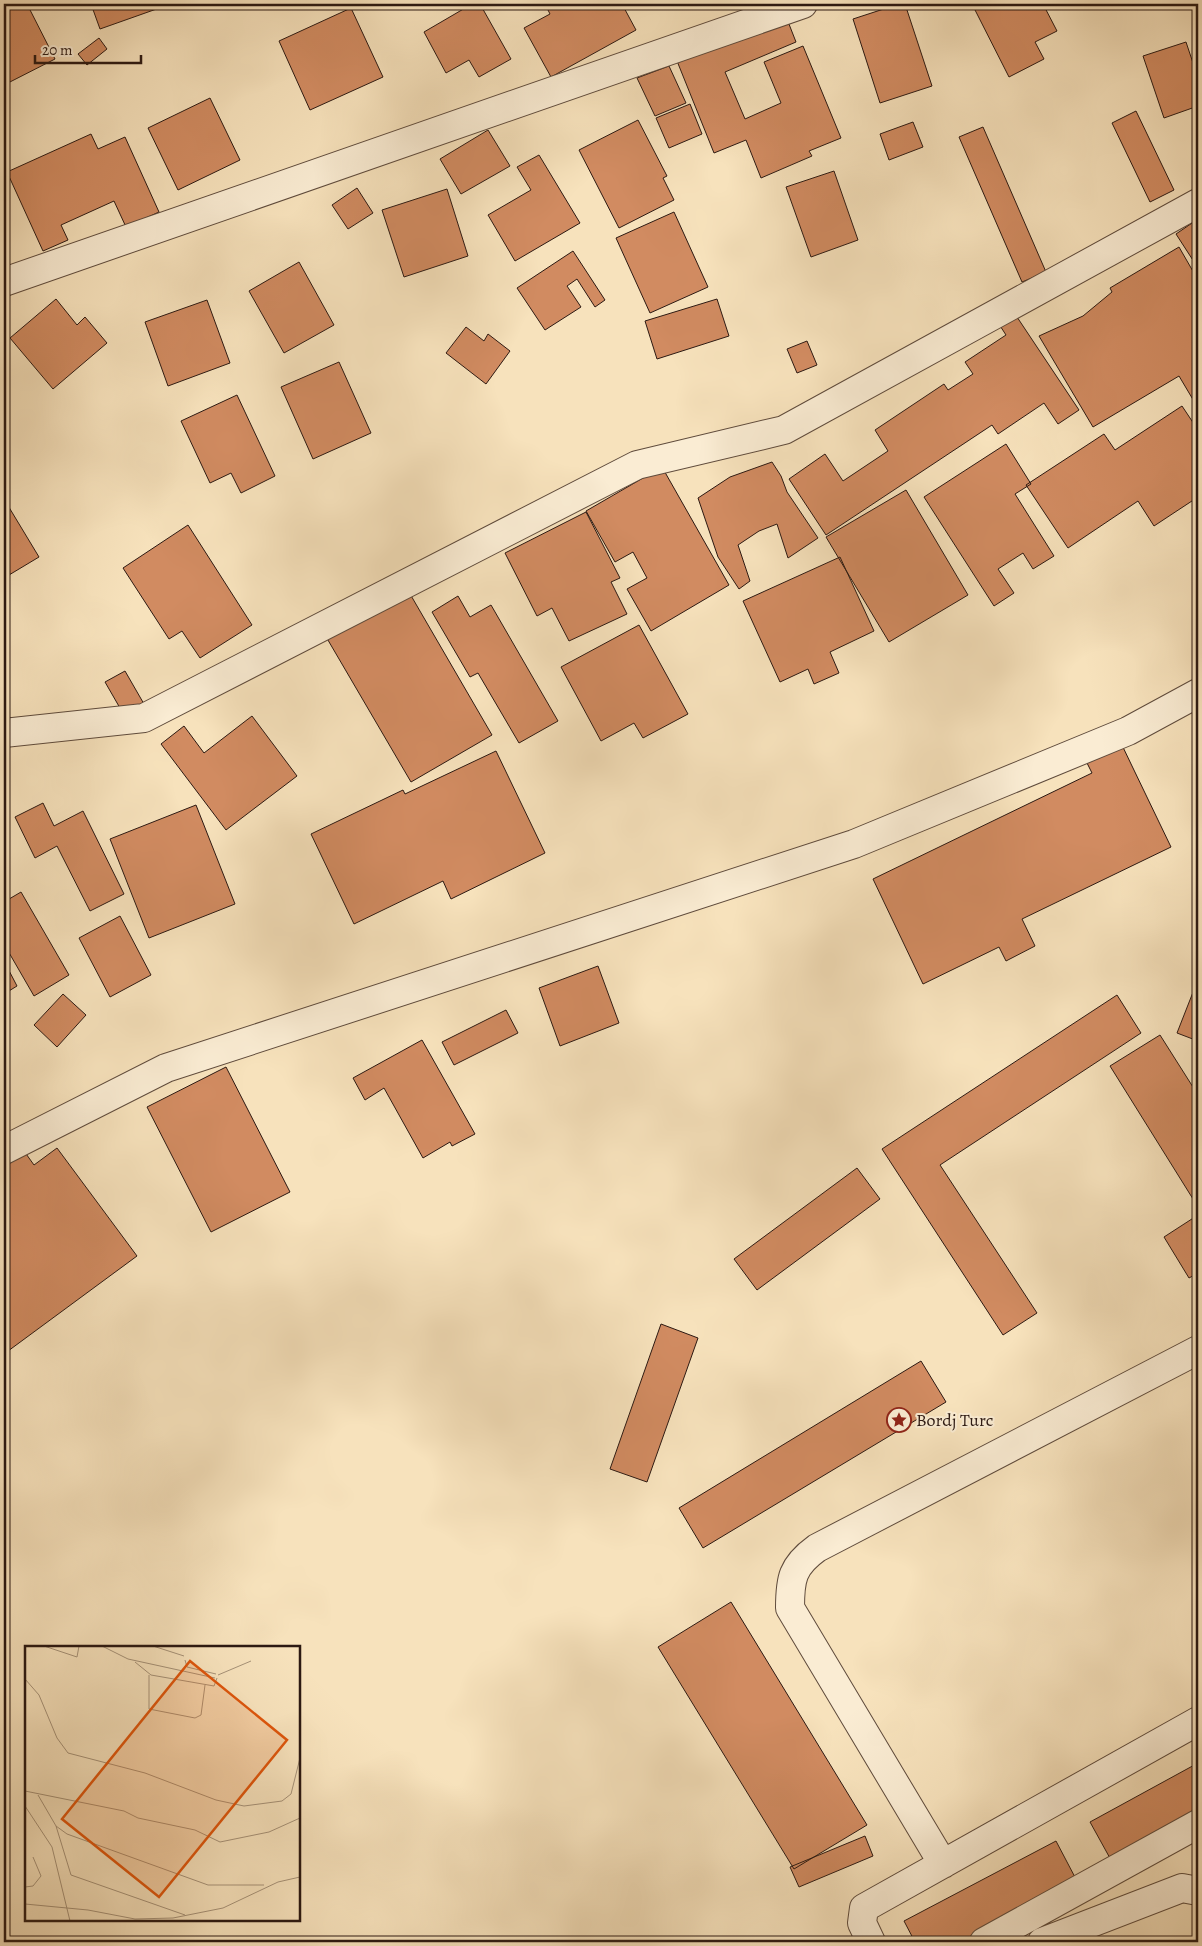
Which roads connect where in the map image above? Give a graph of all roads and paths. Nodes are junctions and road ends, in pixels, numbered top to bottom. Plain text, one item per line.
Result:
1 (803, 4) edge
2 (1198, 204) edge
3 (4, 282) edge
4 (1198, 693) edge
5 (4, 734) edge
6 (4, 1150) edge
7 (1198, 1350) edge
8 (1198, 1721) edge
9 (1198, 1824) edge
10 (943, 1864) junction
11 (1198, 1891) edge
12 (871, 1942) edge
13 (984, 1942) edge
14 (1042, 1942) edge

1 - 3 street
2 - 5 street
4 - 6 street
7 - 10 street
8 - 10 street
9 - 13 street
10 - 12 street
11 - 14 street

